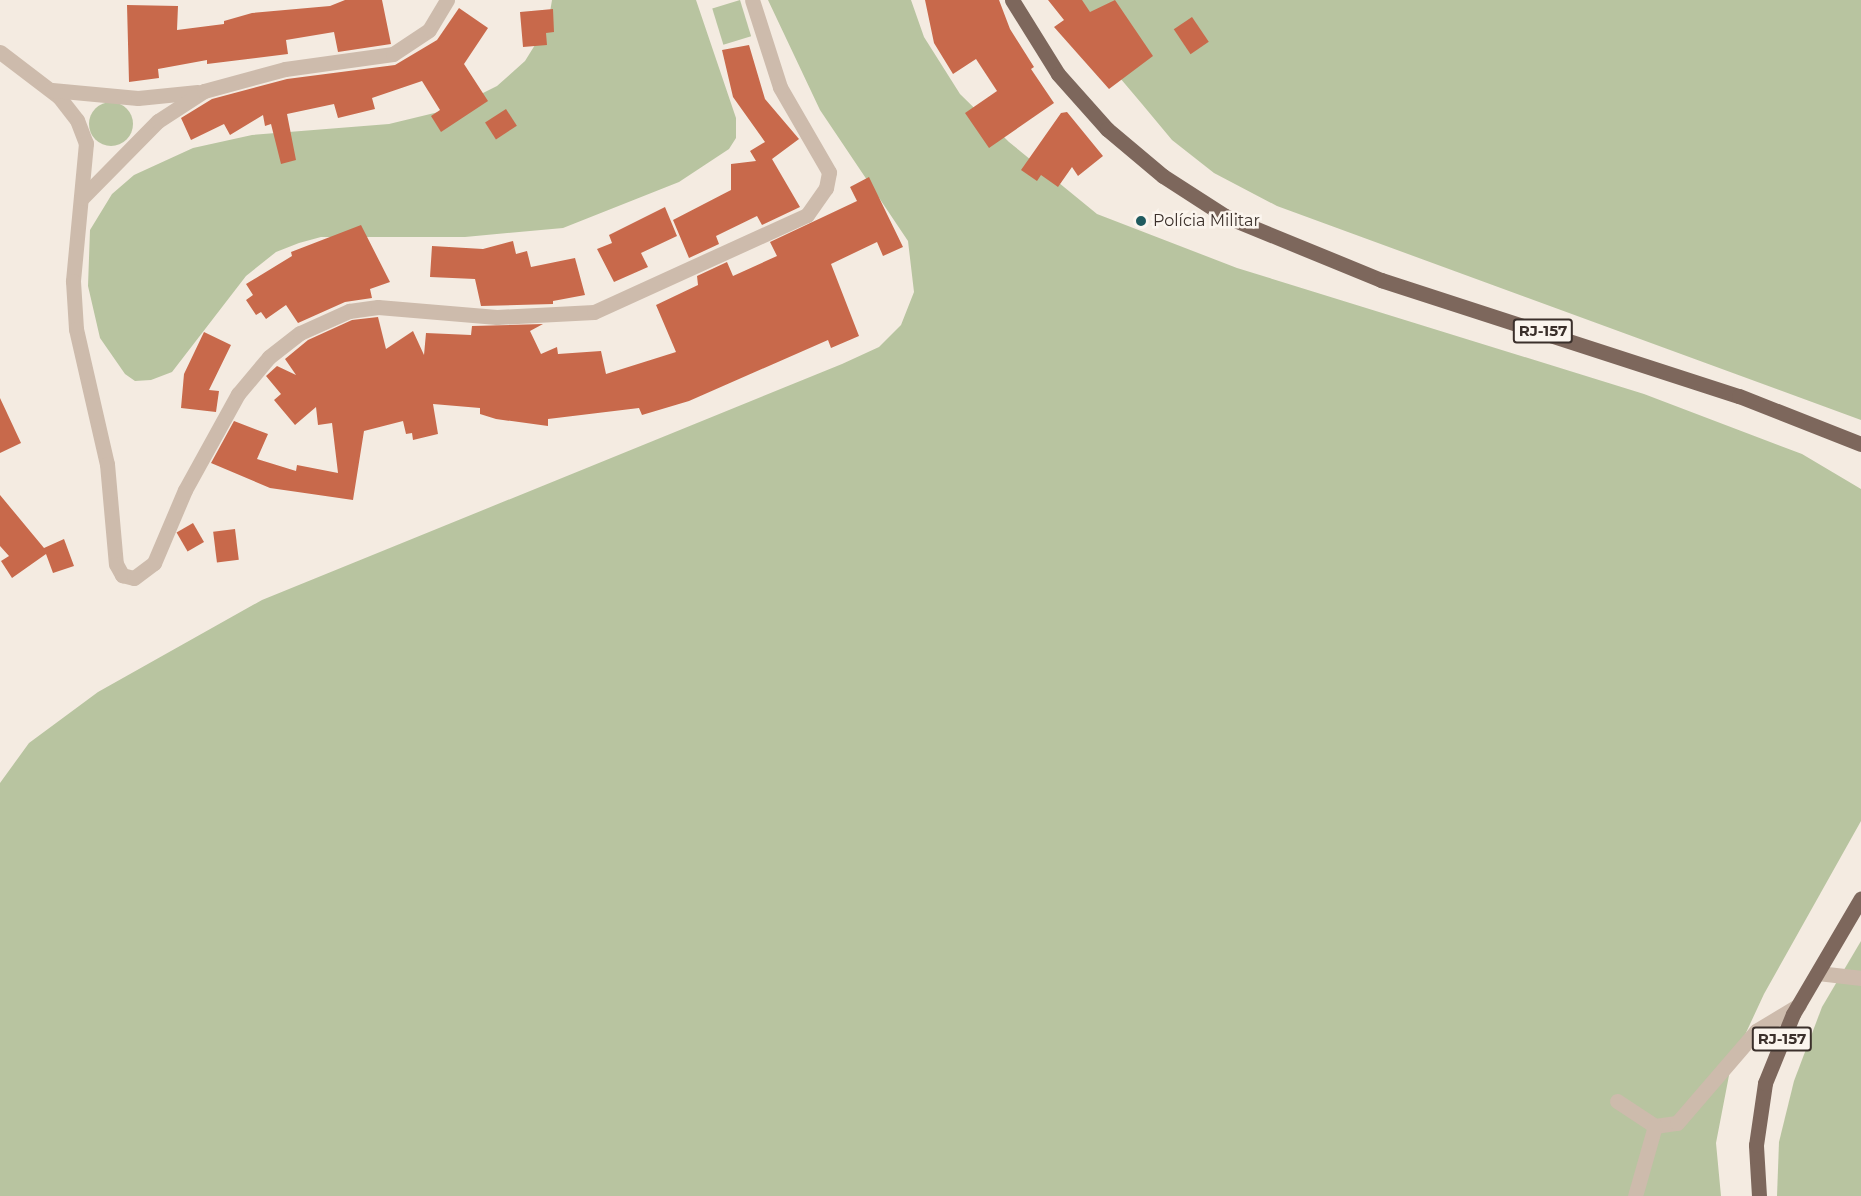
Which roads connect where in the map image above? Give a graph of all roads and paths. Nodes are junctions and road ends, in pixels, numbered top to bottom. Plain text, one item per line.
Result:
1 (447, 0) edge
2 (752, 0) edge
3 (1012, 0) edge
4 (0, 52) edge
5 (46, 87) junction
6 (204, 91) junction
7 (82, 198) junction
8 (1861, 444) edge
9 (1861, 898) edge
10 (1818, 973) junction
11 (1861, 978) edge
12 (1799, 1005) junction
13 (1617, 1101) dead end
14 (1655, 1126) junction
15 (1635, 1196) edge
16 (1759, 1196) edge

1 - 6 street
2 - 7 street
3 - 8 main road, RJ-157
4 - 5 street
5 - 6 street
5 - 7 street
6 - 7 street
9 - 10 main road, RJ-157
10 - 11 street
10 - 12 main road, RJ-157
12 - 14 street
12 - 16 main road, RJ-157
13 - 14 street
14 - 15 street

